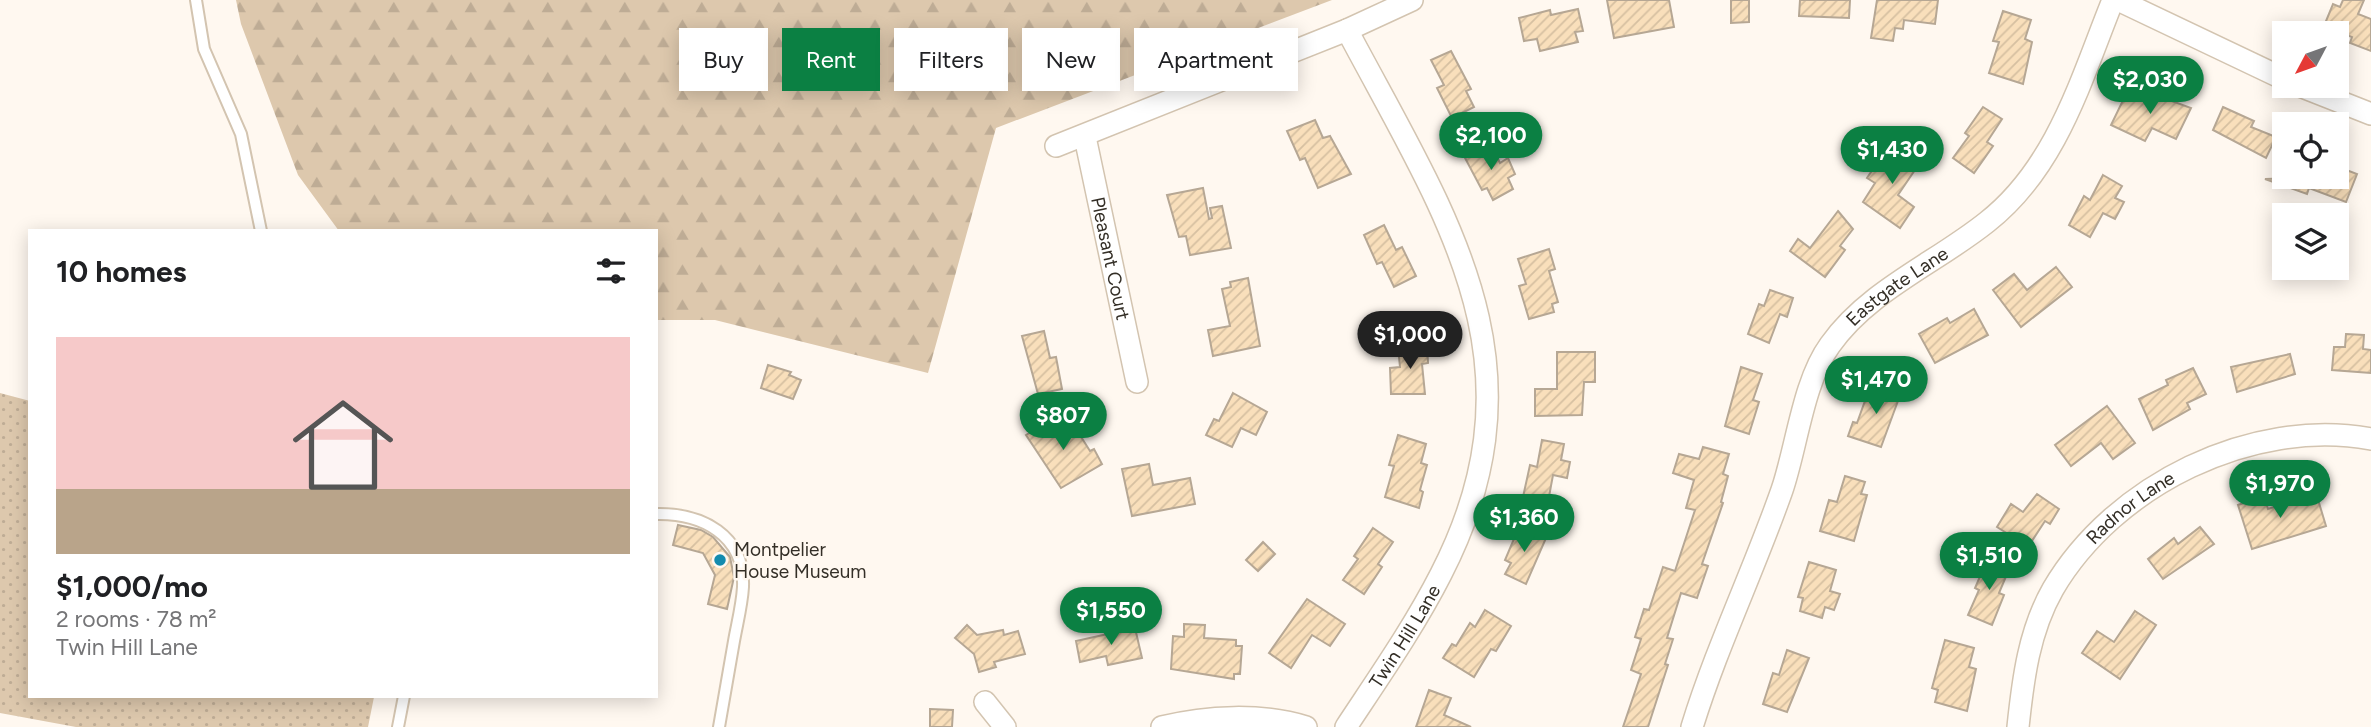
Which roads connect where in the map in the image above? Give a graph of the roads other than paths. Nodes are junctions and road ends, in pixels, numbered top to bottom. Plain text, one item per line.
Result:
1 (196, 0) edge
2 (1412, 0) edge
3 (2115, 0) edge
4 (1347, 30) junction
5 (2272, 73) edge
6 (2330, 98) edge
7 (2371, 114) edge
8 (1084, 137) junction
9 (1056, 146) dead end
10 (261, 229) edge
11 (1137, 382) dead end
12 (2371, 439) edge
13 (658, 514) edge
14 (404, 698) edge
15 (985, 702) dead end
16 (398, 727) edge
17 (719, 727) edge
18 (1005, 727) edge
19 (1161, 727) edge
20 (1306, 727) edge
21 (1346, 727) edge
22 (1692, 727) edge
23 (2018, 727) edge

1 - 10 lane
2 - 4 street
3 - 5 street
3 - 22 street, Eastgate Lane
4 - 8 street
4 - 21 street, Twin Hill Lane
6 - 7 street
8 - 9 street
8 - 11 street, Pleasant Court
12 - 23 street, Radnor Lane
13 - 17 lane
14 - 16 lane
15 - 18 street
19 - 20 street

